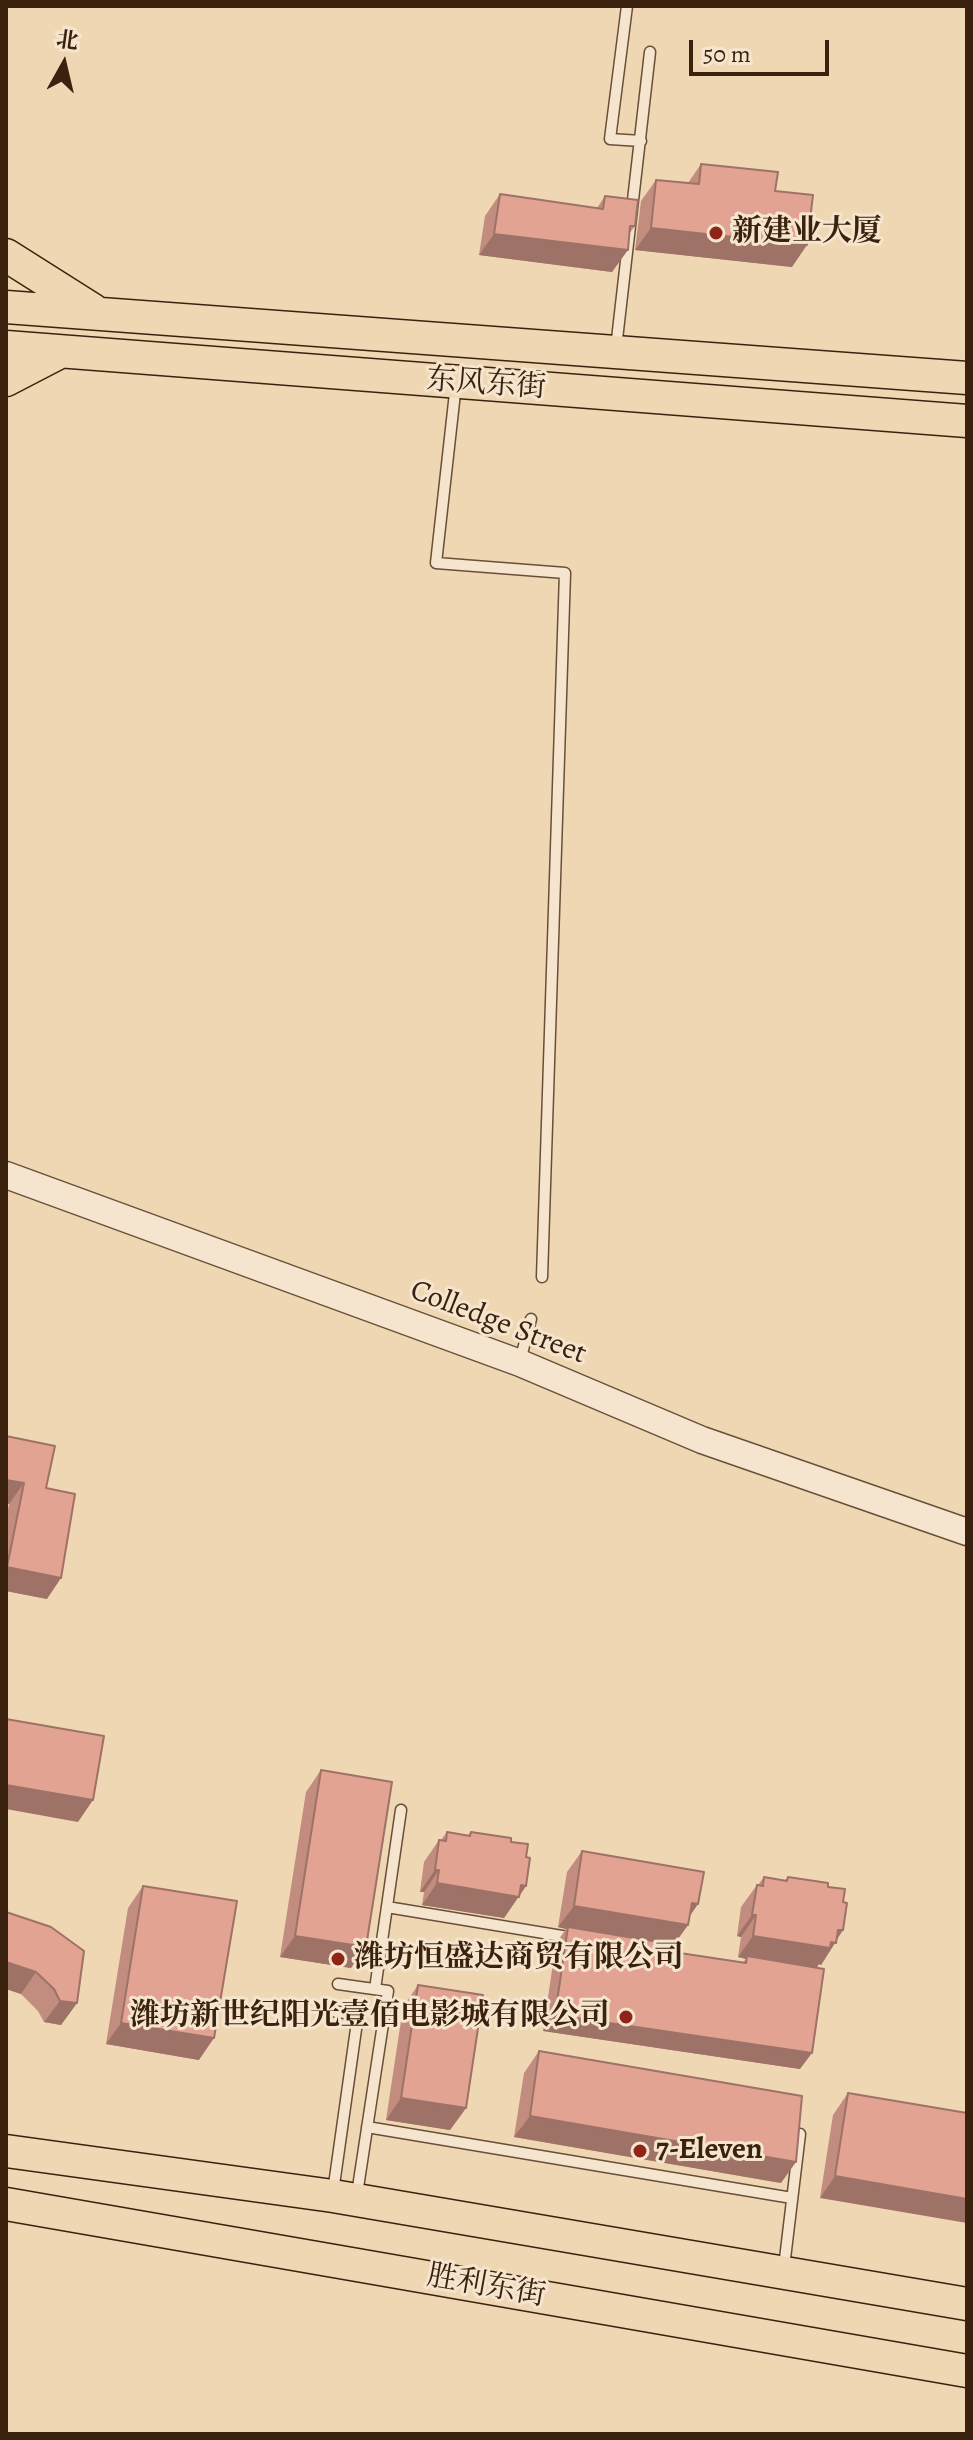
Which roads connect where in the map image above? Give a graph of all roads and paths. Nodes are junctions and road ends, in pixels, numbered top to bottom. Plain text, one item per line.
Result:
1 (627, 6) edge
2 (650, 52) dead end
3 (641, 141) junction
4 (6, 255) edge
5 (6, 307) edge
6 (100, 313) junction
7 (6, 347) edge
8 (616, 351) junction
9 (58, 353) junction
10 (967, 378) edge
11 (6, 380) edge
12 (456, 383) junction
13 (967, 421) edge
14 (6, 1175) edge
15 (542, 1277) dead end
16 (531, 1319) dead end
17 (520, 1363) junction
18 (967, 1532) edge
19 (401, 1810) dead end
20 (387, 1907) junction
21 (591, 1941) edge
22 (338, 1984) dead end
23 (375, 1989) junction
24 (332, 2011) dead end
25 (367, 2127) junction
26 (800, 2134) edge
27 (6, 2151) edge
28 (345, 2198) junction
29 (792, 2198) junction
30 (6, 2204) edge
31 (783, 2273) junction
32 (967, 2304) edge
33 (967, 2371) edge

1 - 3 lane
2 - 3 lane
3 - 8 lane
4 - 6 main road
5 - 6 main road, 东风东街
6 - 8 main road, 东风东街
7 - 9 main road, 东风东街
8 - 10 main road, 东风东街
9 - 11 main road
9 - 12 main road, 东风东街
12 - 13 main road, 东风东街
12 - 15 lane
14 - 17 street, Colledge Street
16 - 17 lane
17 - 18 street, Colledge Street
19 - 20 lane
20 - 21 lane
20 - 23 lane
22 - 23 lane
23 - 25 lane
24 - 28 lane
25 - 28 lane
25 - 29 lane
26 - 29 lane
27 - 28 main road
28 - 31 main road
29 - 31 lane
30 - 33 main road, 胜利东街
31 - 32 main road

